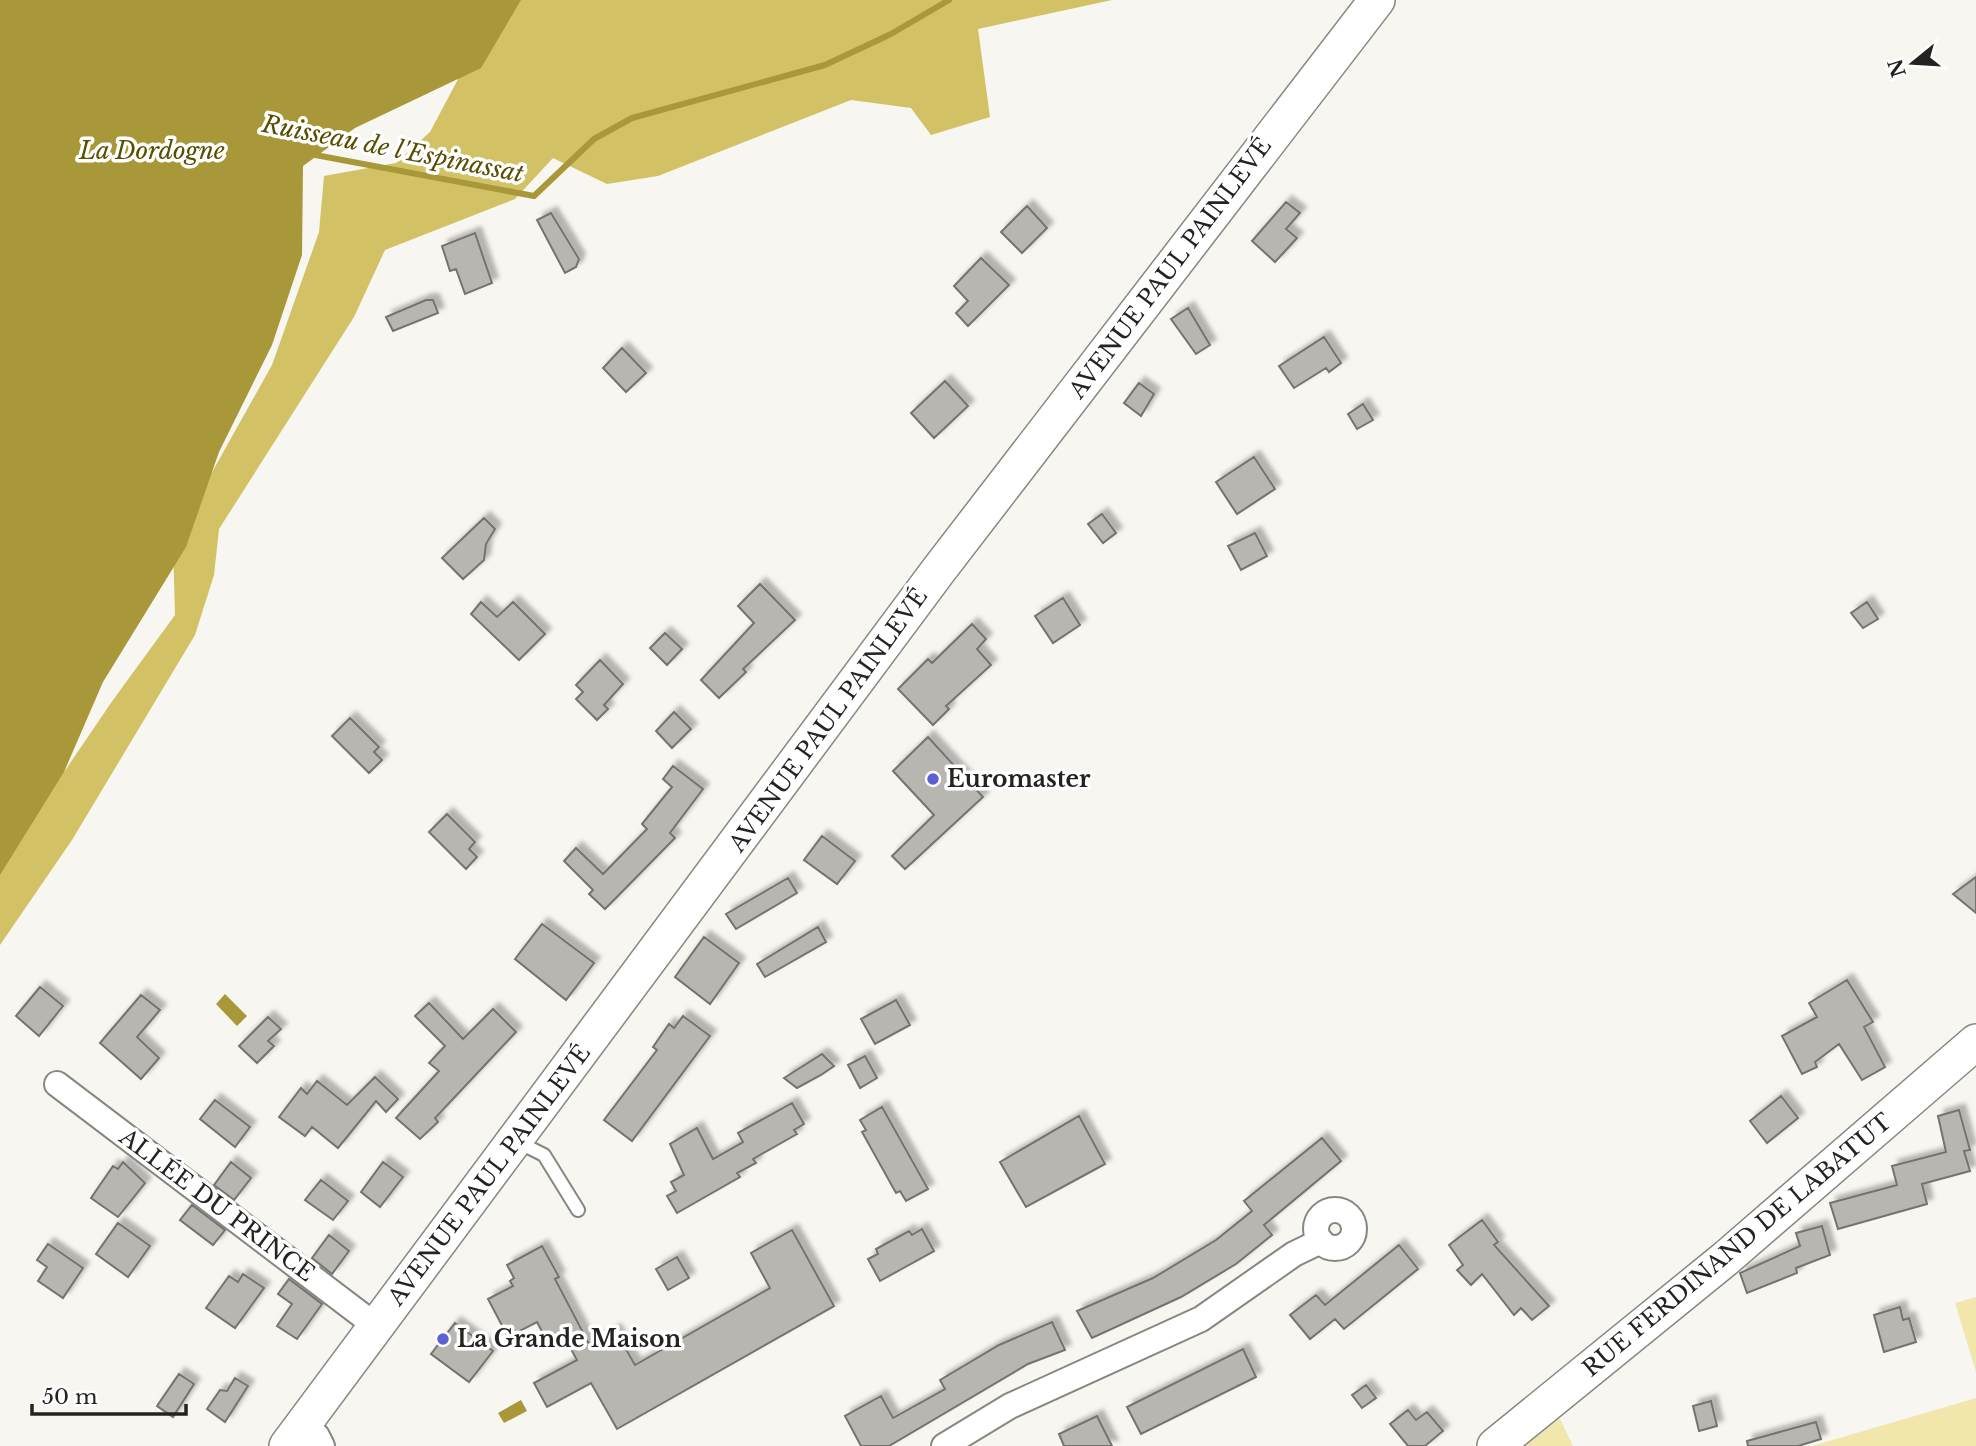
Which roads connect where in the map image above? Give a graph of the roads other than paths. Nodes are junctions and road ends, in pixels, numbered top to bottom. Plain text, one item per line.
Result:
1 (1377, 0) edge
2 (1976, 1042) edge
3 (57, 1084) dead end
4 (514, 1141) junction
5 (578, 1210) dead end
6 (1321, 1241) dead end
7 (376, 1326) junction
8 (304, 1439) edge
9 (944, 1446) edge
10 (1495, 1446) edge

1 - 4 main road, AVENUE PAUL PAINLEVÉ
2 - 10 main road, RUE FERDINAND DE LABATUT
3 - 7 street, ALLÉE DU PRINCE
4 - 5 lane
4 - 7 main road, AVENUE PAUL PAINLEVÉ
6 - 9 street
7 - 8 main road, AVENUE PAUL PAINLEVÉ

